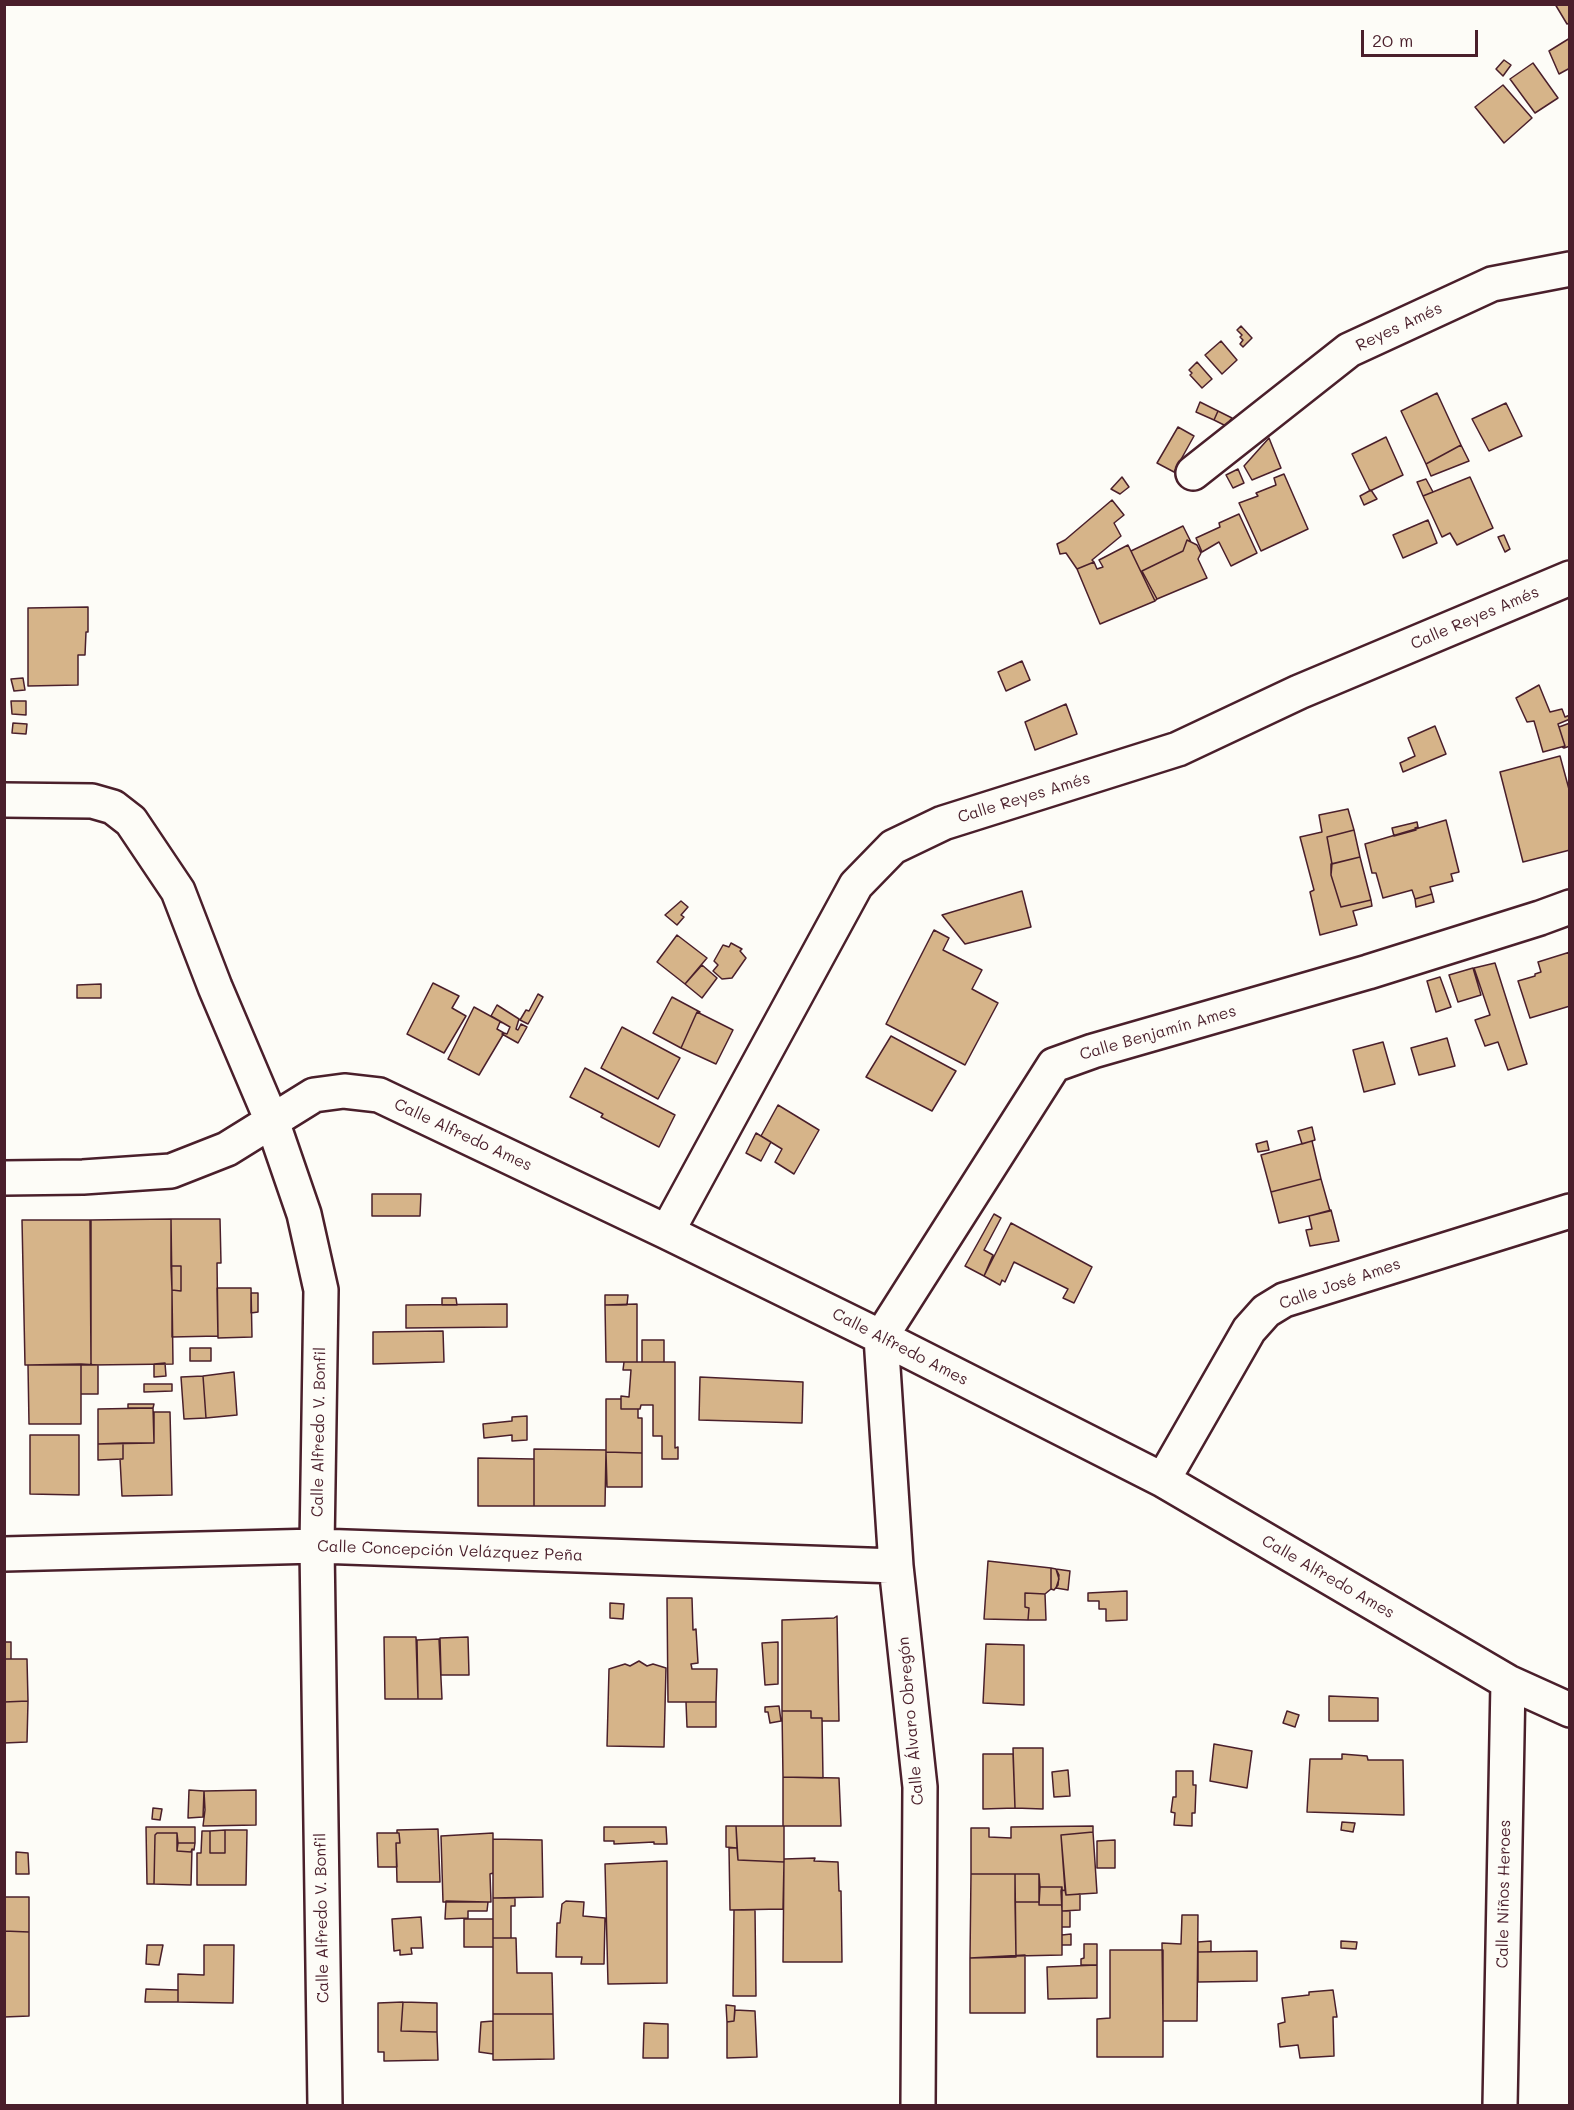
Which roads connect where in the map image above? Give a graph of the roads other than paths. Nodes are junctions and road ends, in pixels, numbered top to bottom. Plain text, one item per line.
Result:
1 (1569, 269) edge
2 (1193, 473) dead end
3 (1569, 578) edge
4 (4, 800) edge
5 (1569, 907) edge
6 (272, 1121) junction
7 (4, 1178) edge
8 (1569, 1211) edge
9 (667, 1232) junction
10 (881, 1337) junction
11 (1163, 1480) junction
12 (317, 1546) junction
13 (4, 1554) edge
14 (896, 1566) junction
15 (1508, 1682) junction
16 (1569, 1710) edge
17 (325, 2106) edge
18 (918, 2106) edge
19 (1500, 2106) edge

1 - 2 street, Reyes Amés
3 - 9 street, Calle Reyes Amés
4 - 6 street, Calle Alfredo V. Bonfil
5 - 10 street, Calle Benjamín Ames
6 - 7 street, Calle Alfredo Ames
6 - 9 street, Calle Alfredo Ames
6 - 12 street, Calle Alfredo V. Bonfil
8 - 11 street, Calle José Ames
9 - 10 street, Calle Alfredo Ames
10 - 11 street, Calle Alfredo Ames
10 - 14 street, Calle Álvaro Obregón
11 - 15 street, Calle Alfredo Ames
12 - 13 street, Calle Concepción Velázquez Peña
12 - 14 street, Calle Concepción Velázquez Peña
12 - 17 street, Calle Alfredo V. Bonfil
14 - 18 street, Calle Álvaro Obregón
15 - 16 street, Calle Alfredo Ames
15 - 19 street, Calle Niños Heroes

